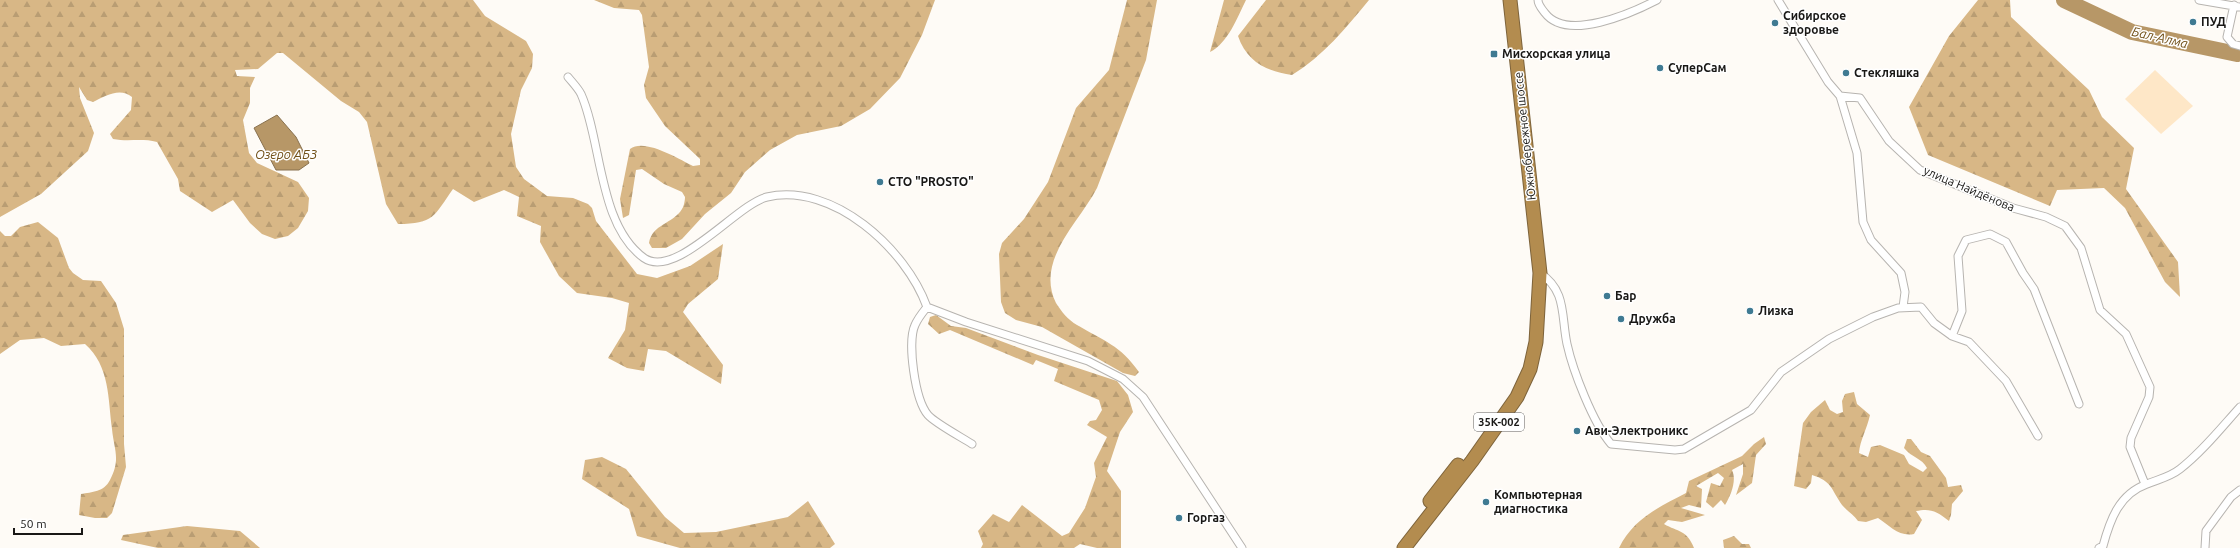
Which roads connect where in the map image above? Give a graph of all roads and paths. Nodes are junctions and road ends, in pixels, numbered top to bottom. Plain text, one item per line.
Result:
1 (1503, 0) edge
2 (1510, 0) edge
3 (1538, 0) edge
4 (1657, 0) edge
5 (1778, 0) edge
6 (2199, 0) edge
7 (2237, 6) edge
8 (2240, 46) edge
9 (568, 77) dead end
10 (1840, 96) junction
11 (1536, 273) junction
12 (1902, 306) junction
13 (927, 307) junction
14 (1952, 336) junction
15 (2079, 404) dead end
16 (2240, 407) edge
17 (2038, 436) dead end
18 (972, 444) dead end
19 (2146, 484) junction
20 (2240, 490) edge
21 (2101, 547) edge
22 (1242, 548) edge
23 (1395, 548) edge
24 (1404, 548) edge
25 (2205, 548) edge

1 - 11 highway, Южнобережное шоссе / 35К-002
2 - 11 highway, Южнобережное шоссе / 35К-002
3 - 4 street
5 - 10 street
6 - 7 street
7 - 8 street
9 - 13 street
10 - 12 street
10 - 19 street, улица Найдёнова
11 - 12 street
11 - 23 highway, Южнобережное шоссе
11 - 24 highway, Южнобережное шоссе / 35К-002
12 - 14 street
13 - 18 street
13 - 22 street
14 - 15 street
14 - 17 street
16 - 19 street
19 - 21 street
20 - 25 street

